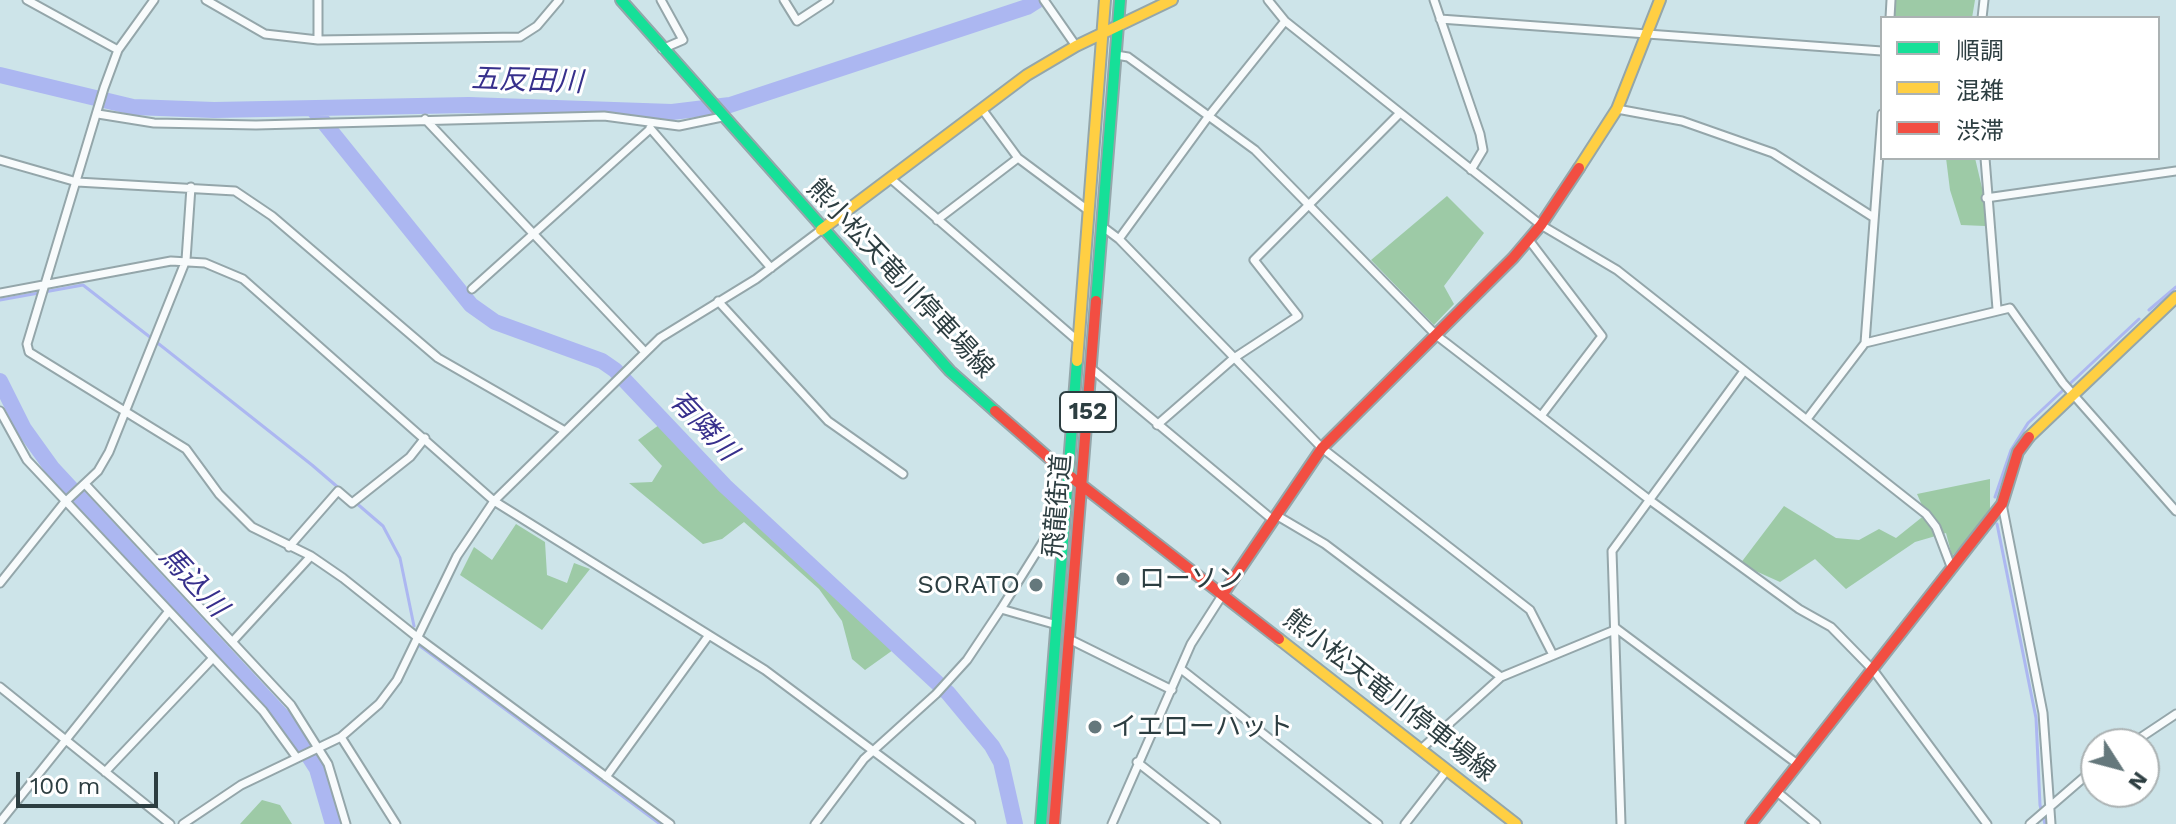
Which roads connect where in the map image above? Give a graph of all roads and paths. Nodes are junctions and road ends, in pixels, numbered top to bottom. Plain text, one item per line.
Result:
1 (27, 0) edge
2 (154, 0) edge
3 (206, 0) edge
4 (318, 0) edge
5 (559, 0) edge
6 (621, 0) edge
7 (661, 0) edge
8 (784, 0) edge
9 (829, 0) edge
10 (1105, 0) edge
11 (1120, 0) edge
12 (1172, 0) edge
13 (1268, 0) edge
14 (1434, 0) edge
15 (1660, 0) edge
16 (1046, 2) edge
17 (1440, 19) junction
18 (1285, 21) junction
19 (1118, 28) junction
20 (1102, 33) junction
21 (1646, 35) junction
22 (318, 40) junction
23 (1076, 46) junction
24 (662, 49) junction
25 (118, 50) junction
26 (1880, 51) edge
27 (1116, 55) junction
28 (982, 109) junction
29 (1617, 109) junction
30 (1400, 113) junction
31 (98, 114) junction
32 (721, 115) junction
33 (1208, 117) junction
34 (425, 119) junction
35 (650, 126) junction
36 (1880, 137) edge
37 (1018, 158) junction
38 (0, 160) edge
39 (1985, 160) edge
40 (1471, 170) junction
41 (2176, 171) edge
42 (890, 178) junction
43 (77, 182) junction
44 (191, 187) junction
45 (1986, 198) junction
46 (1308, 205) junction
47 (1091, 213) junction
48 (1873, 217) junction
49 (937, 220) junction
50 (1541, 225) junction
51 (1101, 226) junction
52 (821, 230) junction
53 (531, 233) junction
54 (1119, 239) junction
55 (1529, 240) junction
56 (186, 260) junction
57 (771, 268) junction
58 (44, 286) junction
59 (472, 289) dead end
60 (0, 293) edge
61 (2176, 297) edge
62 (718, 301) junction
63 (1997, 309) junction
64 (1436, 335) junction
65 (1080, 342) junction
66 (1865, 343) junction
67 (645, 352) junction
68 (1234, 358) junction
69 (1092, 369) junction
70 (1744, 371) junction
71 (2068, 388) junction
72 (126, 410) junction
73 (0, 411) edge
74 (1541, 416) junction
75 (1807, 419) junction
76 (1157, 425) junction
77 (565, 431) junction
78 (425, 438) junction
79 (1322, 448) junction
80 (1066, 473) junction
81 (903, 474) dead end
82 (1081, 481) junction
83 (84, 484) junction
84 (494, 501) junction
85 (1651, 501) junction
86 (64, 503) junction
87 (2002, 504) junction
88 (2176, 511) edge
89 (1274, 517) junction
90 (1063, 519) junction
91 (289, 547) junction
92 (311, 556) junction
93 (1953, 572) junction
94 (0, 583) edge
95 (1223, 594) junction
96 (1001, 609) junction
97 (169, 611) junction
98 (1057, 625) junction
99 (1617, 629) junction
100 (709, 635) junction
101 (417, 637) junction
102 (1069, 639) junction
103 (232, 642) junction
104 (1553, 655) junction
105 (213, 658) junction
106 (1181, 669) junction
107 (1874, 671) junction
108 (1501, 677) junction
109 (0, 687) edge
110 (1172, 690) junction
111 (2176, 714) edge
112 (2155, 728) edge
113 (341, 737) junction
114 (65, 743) junction
115 (318, 748) junction
116 (874, 749) junction
117 (1421, 749) junction
118 (297, 758) junction
119 (1137, 762) junction
120 (1796, 763) junction
121 (1447, 770) junction
122 (105, 772) junction
123 (606, 777) junction
124 (2080, 781) edge
125 (1776, 791) junction
126 (3, 811) edge
127 (2044, 811) junction
128 (0, 822) edge
129 (170, 824) edge
130 (183, 824) edge
131 (346, 824) edge
132 (396, 824) edge
133 (670, 824) edge
134 (815, 824) edge
135 (971, 824) edge
136 (1041, 824) edge
137 (1054, 824) edge
138 (1112, 824) edge
139 (1216, 824) edge
140 (1378, 824) edge
141 (1405, 824) edge
142 (1516, 824) edge
143 (1621, 824) edge
144 (1751, 824) edge
145 (1816, 824) edge
146 (1987, 824) edge
147 (2030, 824) edge
148 (2051, 824) edge

1 - 25 street
2 - 25 street
3 - 22 street
4 - 22 street
5 - 22 street
6 - 24 main road, 熊小松天竜川停車場線
7 - 24 street
8 - 9 street
10 - 20 main road, 飛龍街道 / 152
11 - 19 main road, 飛龍街道 / 152
12 - 19 main road
13 - 18 street
14 - 17 street
15 - 21 main road
16 - 23 street
17 - 21 street
17 - 40 street
18 - 30 street
18 - 33 street
19 - 20 main road
19 - 27 main road, 飛龍街道 / 152
20 - 23 main road
20 - 47 main road, 飛龍街道 / 152
21 - 26 street
21 - 29 main road
23 - 28 main road
24 - 32 main road, 熊小松天竜川停車場線
25 - 31 street
27 - 33 street
27 - 51 main road, 飛龍街道 / 152
28 - 37 street
28 - 42 main road
29 - 48 street
29 - 50 main road
30 - 40 street
30 - 46 street
31 - 34 street
31 - 43 street
32 - 35 street
32 - 52 main road, 熊小松天竜川停車場線
33 - 46 street
33 - 54 street
34 - 35 street
34 - 53 street
35 - 53 street
35 - 57 street
36 - 48 street
37 - 47 street
37 - 49 street
38 - 43 street
39 - 45 street
40 - 50 street
41 - 45 street
42 - 49 street
42 - 52 main road
43 - 44 street
43 - 58 street
44 - 56 street
44 - 77 street
45 - 63 street
46 - 64 street
46 - 68 street
47 - 65 main road, 飛龍街道 / 152
48 - 66 street
49 - 65 street
50 - 55 main road
50 - 70 street
51 - 54 street
51 - 69 main road, 飛龍街道 / 152
52 - 57 street
52 - 80 main road, 熊小松天竜川停車場線
53 - 59 street
53 - 67 street
54 - 68 street
55 - 64 main road
55 - 74 street
56 - 58 street
56 - 72 street
56 - 78 street
57 - 62 street
58 - 60 street
58 - 72 street
61 - 71 main road
62 - 67 street
62 - 81 street
63 - 66 street
63 - 71 street
64 - 74 street
64 - 79 main road
65 - 80 main road, 飛龍街道 / 152
66 - 75 street
67 - 77 street
68 - 76 street
68 - 79 street
69 - 76 street
69 - 82 main road, 飛龍街道 / 152
70 - 75 street
70 - 85 street
71 - 87 main road
71 - 88 street
72 - 83 street
72 - 91 street
73 - 86 street
74 - 85 street
75 - 93 street
76 - 89 street
77 - 84 street
78 - 84 street
78 - 91 street
79 - 89 main road
79 - 104 street
80 - 82 main road, 熊小松天竜川停車場線
80 - 90 main road, 飛龍街道 / 152
82 - 95 main road, 熊小松天竜川停車場線
82 - 102 main road, 飛龍街道 / 152
83 - 86 street
83 - 103 street
84 - 100 street
84 - 101 street
85 - 99 street
85 - 107 street
86 - 94 street
86 - 97 street
87 - 93 main road
87 - 127 street
89 - 95 main road
89 - 108 street
90 - 96 street
90 - 98 main road, 飛龍街道 / 152
91 - 92 street
92 - 101 street
92 - 103 street
93 - 107 main road
95 - 106 street
95 - 117 main road, 熊小松天竜川停車場線
96 - 98 street
96 - 116 street
97 - 105 street
97 - 114 street
98 - 136 main road, 飛龍街道 / 152
99 - 104 street
99 - 120 street
99 - 143 street
100 - 116 street
100 - 123 street
101 - 113 street
101 - 123 street
102 - 110 street
102 - 137 main road, 飛龍街道 / 152
103 - 115 street
104 - 108 street
105 - 118 street
105 - 122 street
106 - 110 street
106 - 140 street
107 - 120 main road
107 - 146 street
108 - 117 street
109 - 114 street
110 - 119 street
111 - 112 street
113 - 115 street
113 - 132 street
114 - 122 street
114 - 126 street
115 - 118 street
115 - 131 street
116 - 134 street
116 - 135 street
117 - 121 main road, 熊小松天竜川停車場線
118 - 130 street
119 - 138 street
119 - 139 street
120 - 125 main road
121 - 141 street
121 - 142 main road, 熊小松天竜川停車場線
122 - 129 street
123 - 133 street
124 - 127 street
125 - 144 main road
125 - 145 street
126 - 128 street
127 - 147 street
127 - 148 street

